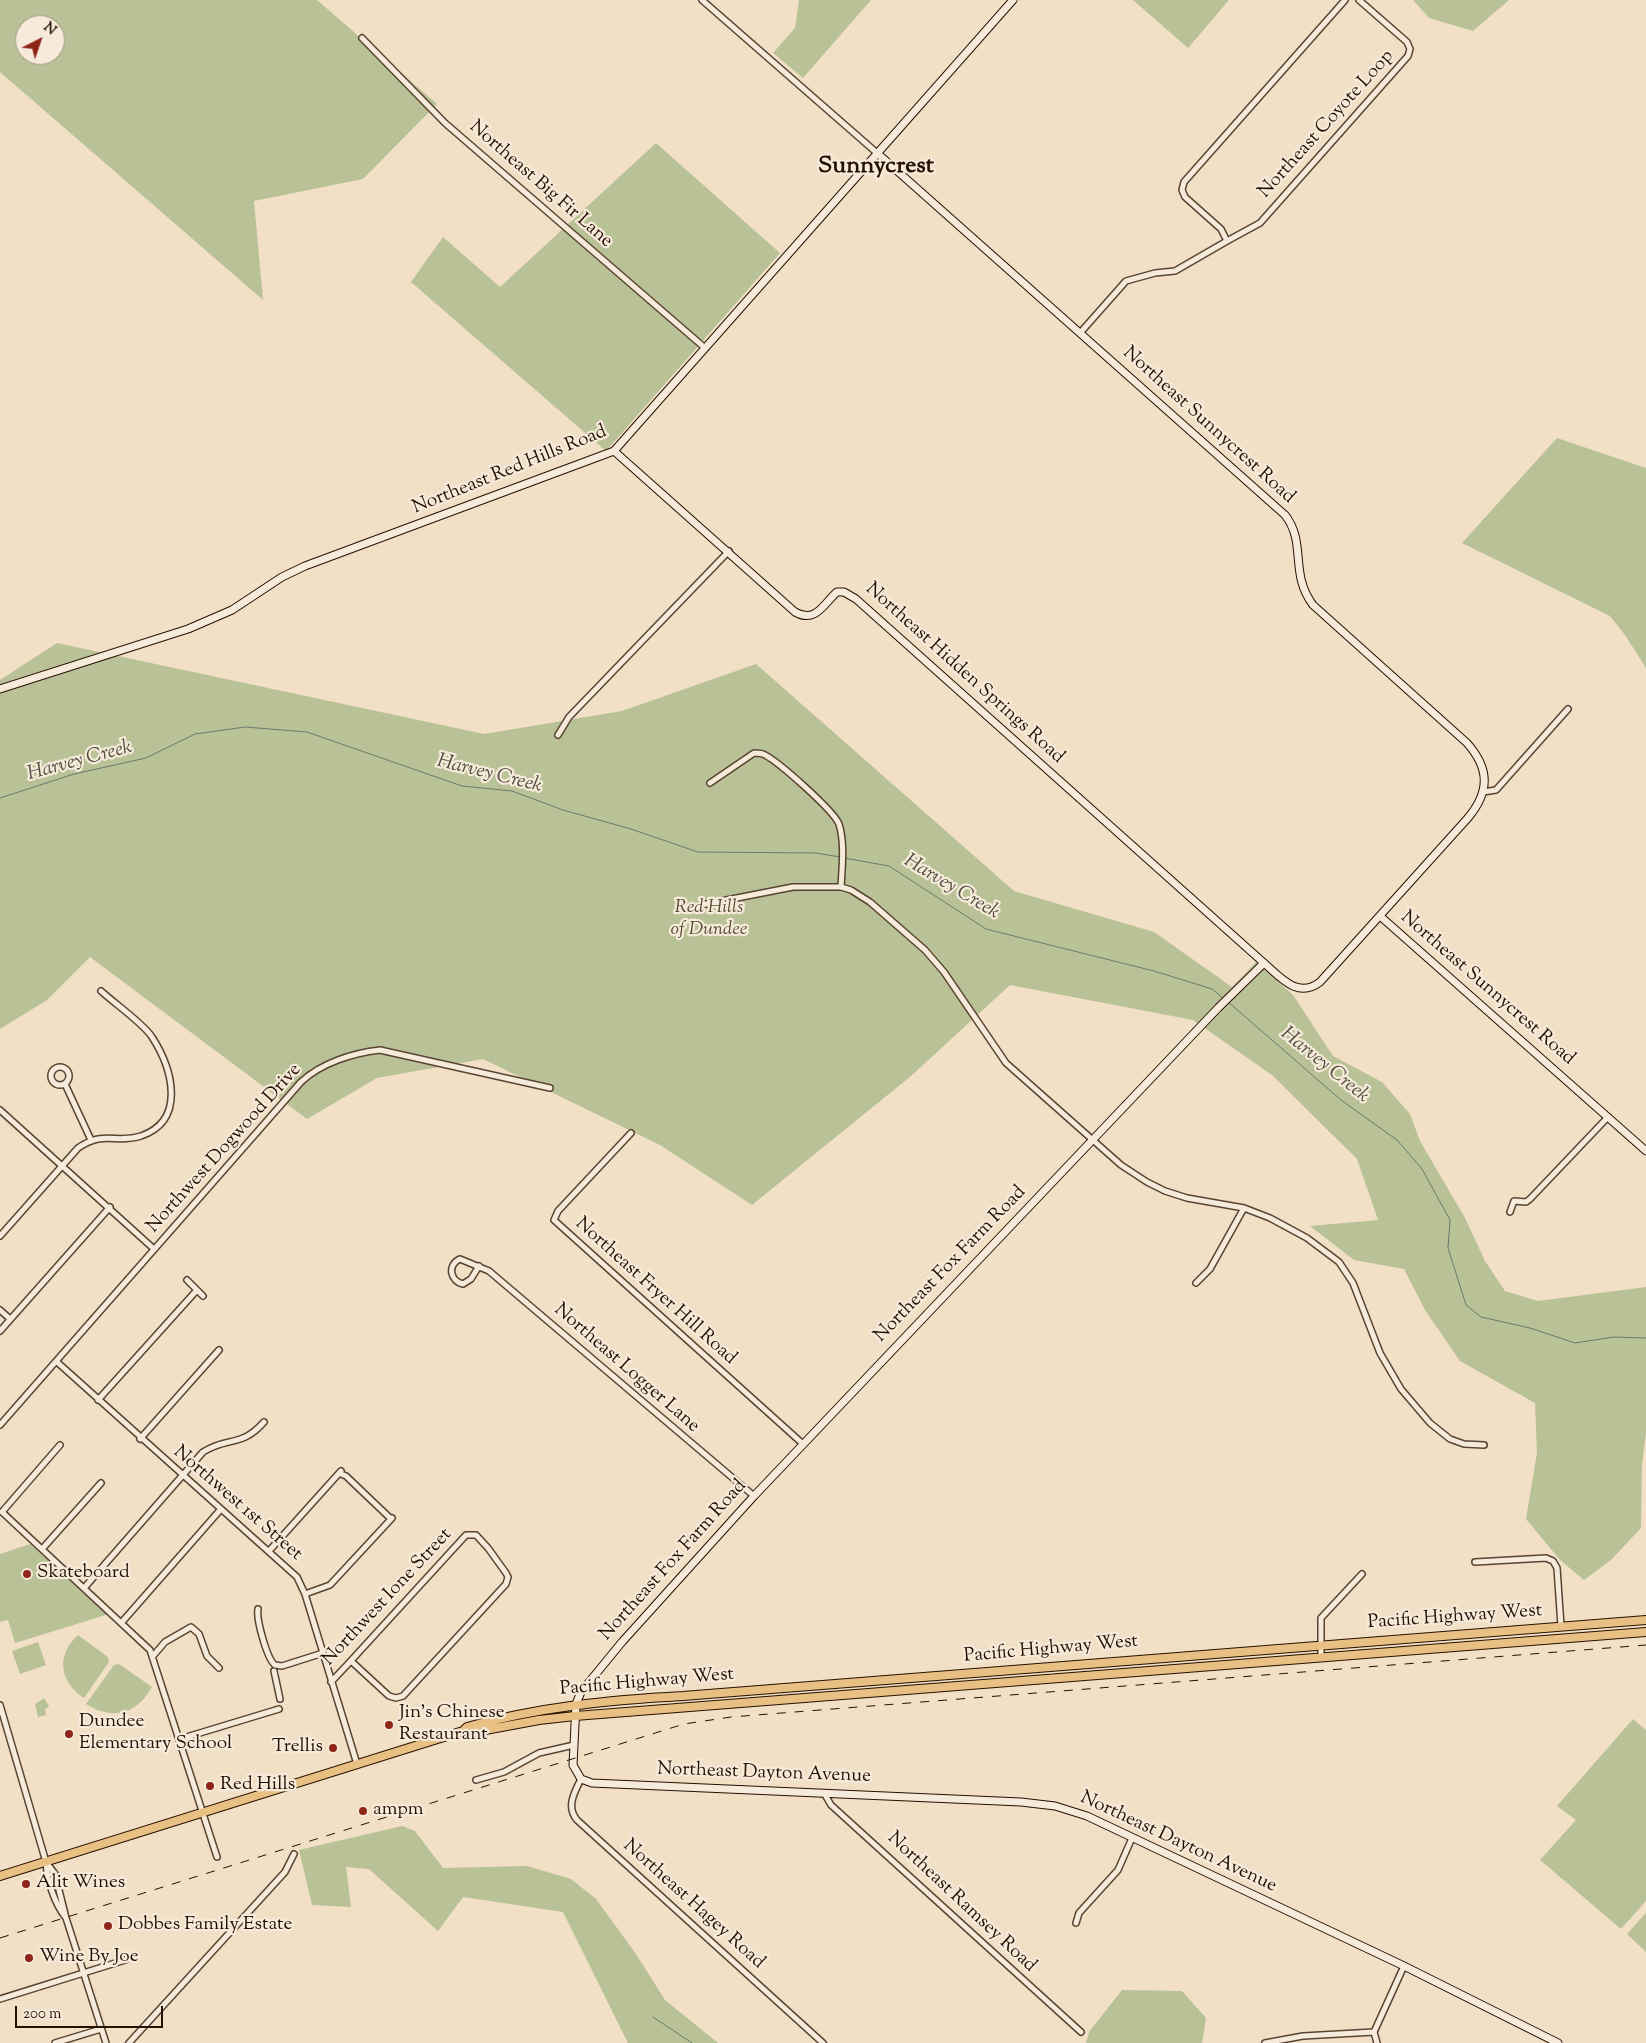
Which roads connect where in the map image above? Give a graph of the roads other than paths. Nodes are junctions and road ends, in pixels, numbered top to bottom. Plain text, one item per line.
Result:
1 (702, 0) edge
2 (1013, 0) edge
3 (1345, 0) edge
4 (1360, 0) edge
5 (362, 38) dead end
6 (877, 153) junction
7 (1228, 241) junction
8 (1080, 333) junction
9 (705, 348) junction
10 (614, 451) junction
11 (729, 551) junction
12 (0, 689) edge
13 (1568, 709) dead end
14 (558, 735) dead end
15 (710, 783) dead end
16 (1483, 792) junction
17 (841, 887) junction
18 (700, 905) dead end
19 (1380, 916) junction
20 (1264, 963) junction
21 (101, 991) dead end
22 (65, 1084) dead end
23 (550, 1088) dead end
24 (0, 1110) edge
25 (1608, 1117) junction
26 (631, 1133) dead end
27 (1094, 1138) junction
28 (91, 1140) junction
29 (1646, 1151) edge
30 (63, 1166) junction
31 (110, 1207) junction
32 (1244, 1208) junction
33 (1510, 1212) dead end
34 (0, 1236) edge
35 (154, 1249) junction
36 (479, 1266) junction
37 (187, 1280) dead end
38 (1196, 1283) dead end
39 (197, 1290) junction
40 (203, 1296) dead end
41 (0, 1310) edge
42 (10, 1319) junction
43 (0, 1331) edge
44 (219, 1350) dead end
45 (56, 1362) junction
46 (98, 1400) junction
47 (264, 1422) dead end
48 (0, 1426) edge
49 (140, 1439) junction
50 (803, 1444) junction
51 (60, 1445) dead end
52 (1484, 1445) dead end
53 (182, 1475) junction
54 (101, 1483) dead end
55 (754, 1496) junction
56 (221, 1510) junction
57 (43, 1548) junction
58 (269, 1551) junction
59 (1475, 1562) dead end
60 (1362, 1574) dead end
61 (84, 1588) junction
62 (305, 1594) junction
63 (258, 1609) dead end
64 (1646, 1620) edge
65 (122, 1622) junction
66 (1561, 1626) junction
67 (1646, 1632) edge
68 (1320, 1646) junction
69 (323, 1653) junction
70 (153, 1656) junction
71 (1320, 1658) junction
72 (351, 1661) junction
73 (219, 1668) dead end
74 (274, 1671) dead end
75 (331, 1682) junction
76 (280, 1699) dead end
77 (576, 1704) junction
78 (0, 1706) edge
79 (279, 1709) dead end
80 (575, 1716) junction
81 (463, 1732) junction
82 (180, 1739) junction
83 (574, 1745) junction
84 (356, 1764) junction
85 (581, 1779) junction
86 (476, 1780) dead end
87 (824, 1792) junction
88 (202, 1812) junction
89 (1132, 1838) junction
90 (294, 1854) dead end
91 (217, 1857) dead end
92 (46, 1862) junction
93 (0, 1876) edge
94 (1076, 1923) dead end
95 (125, 1960) dead end
96 (1404, 1966) junction
97 (83, 1973) junction
98 (0, 1999) edge
99 (101, 2029) junction
100 (1081, 2032) dead end
101 (1374, 2032) junction
102 (55, 2043) edge
103 (106, 2043) edge
104 (129, 2043) edge
105 (823, 2043) edge
106 (1265, 2043) edge
107 (1377, 2043) edge
108 (1558, 2043) edge

1 - 6 street, Northeast Sunnycrest Road
2 - 6 street, Northeast Red Hills Road
3 - 7 street
4 - 7 street, Northeast Coyote Loop
5 - 9 street, Northeast Big Fir Lane
6 - 8 street, Northeast Sunnycrest Road
6 - 9 street, Northeast Red Hills Road
7 - 8 street, Northeast Coyote Loop
8 - 16 street, Northeast Sunnycrest Road
9 - 10 street, Northeast Red Hills Road
10 - 11 street, Northeast Hidden Springs Road
10 - 12 street, Northeast Red Hills Road
11 - 14 street
11 - 20 street, Northeast Hidden Springs Road
13 - 16 street
15 - 17 street
16 - 19 street, Northeast Sunnycrest Road
17 - 18 street
17 - 27 street
19 - 20 street
19 - 25 street, Northeast Sunnycrest Road
20 - 27 street, Northeast Fox Farm Road
21 - 28 street
22 - 28 street
23 - 35 street, Northwest Dogwood Drive
24 - 30 street
25 - 29 street, Northeast Sunnycrest Road
25 - 33 street
26 - 50 street, Northeast Fryer Hill Road
27 - 32 street
27 - 50 street, Northeast Fox Farm Road
28 - 30 street
30 - 31 street
30 - 34 street
31 - 35 street
31 - 42 street
32 - 38 street
32 - 52 street
35 - 45 street, Northwest Dogwood Drive
36 - 36 street, Northeast Logger Lane
36 - 55 street, Northeast Logger Lane
37 - 39 street
39 - 40 street
39 - 46 street
41 - 42 street
42 - 43 street
44 - 49 street
45 - 46 street, Northwest 1st Street
45 - 48 street, Northwest Dogwood Drive
46 - 49 street, Northwest 1st Street
47 - 53 street
49 - 53 street, Northwest 1st Street
50 - 55 street, Northeast Fox Farm Road
51 - 57 street
53 - 56 street, Northwest 1st Street
53 - 61 street
54 - 57 street
55 - 77 street, Northeast Fox Farm Road
56 - 58 street, Northwest 1st Street
56 - 65 street
57 - 61 street
58 - 62 street, Northwest 1st Street
58 - 62 street
59 - 66 street
60 - 68 street
61 - 65 street
62 - 69 street, Northwest 1st Street
63 - 69 street
64 - 66 main road, Pacific Highway West
65 - 70 street
66 - 68 main road, Pacific Highway West
67 - 71 main road, Pacific Highway West
68 - 71 street
68 - 77 main road, Pacific Highway West
69 - 75 street, Northwest 1st Street
70 - 73 street
70 - 82 street
71 - 80 main road, Pacific Highway West
72 - 72 street, Northwest Ione Street
72 - 75 street, Northwest Ione Street
74 - 76 street
75 - 84 street, Northwest 1st Street
77 - 80 street, Northeast Fox Farm Road
77 - 81 main road, Pacific Highway West
78 - 92 street
79 - 82 street
80 - 81 main road, Pacific Highway West
80 - 83 street
81 - 84 main road, Pacific Highway West
82 - 88 street
83 - 85 street
83 - 86 street
84 - 88 main road, Pacific Highway West
85 - 87 street, Northeast Dayton Avenue
85 - 105 street, Northeast Hagey Road
87 - 89 street, Northeast Dayton Avenue
87 - 100 street, Northeast Ramsey Road
88 - 91 street
88 - 92 main road, Pacific Highway West
89 - 94 street
89 - 96 street, Northeast Dayton Avenue
90 - 104 street
92 - 93 main road, Pacific Highway West
92 - 97 street
95 - 97 street
96 - 101 street
96 - 108 street, Northeast Dayton Avenue
97 - 98 street
97 - 99 street
99 - 102 street
99 - 103 street
101 - 106 street
101 - 107 street

